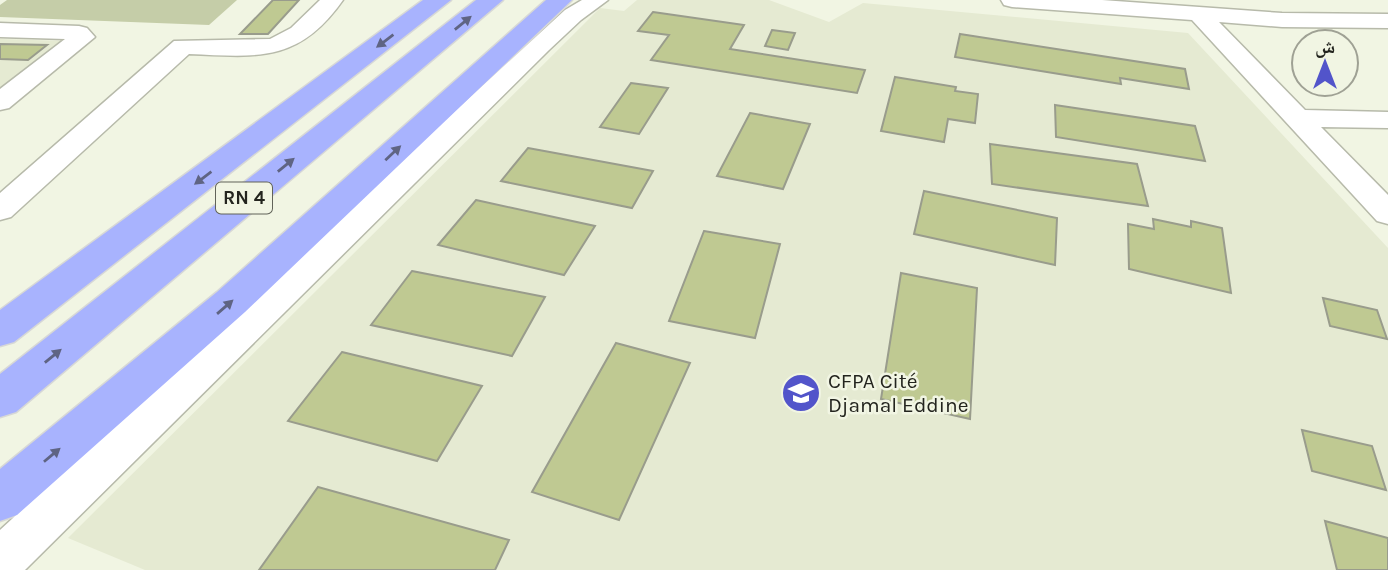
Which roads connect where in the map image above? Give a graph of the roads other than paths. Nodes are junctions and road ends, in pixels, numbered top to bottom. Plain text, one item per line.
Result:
1 (332, 0) edge
2 (439, 0) edge
3 (491, 0) edge
4 (560, 0) edge
5 (597, 0) edge
6 (1012, 0) edge
7 (1277, 10) edge
8 (1196, 12) junction
9 (1388, 21) edge
10 (0, 30) edge
11 (0, 102) edge
12 (1297, 118) junction
13 (1388, 120) edge
14 (4, 204) edge
15 (1388, 214) edge
16 (0, 331) edge
17 (0, 399) edge
18 (0, 499) edge
19 (0, 562) edge

1 - 14 street
2 -> 16 highway, RN 4
17 -> 3 highway, RN 4
18 -> 4 highway
5 - 19 street
6 - 8 street
7 - 8 street
7 - 9 street
8 - 12 street
10 - 11 street
12 - 13 street
12 - 15 street

